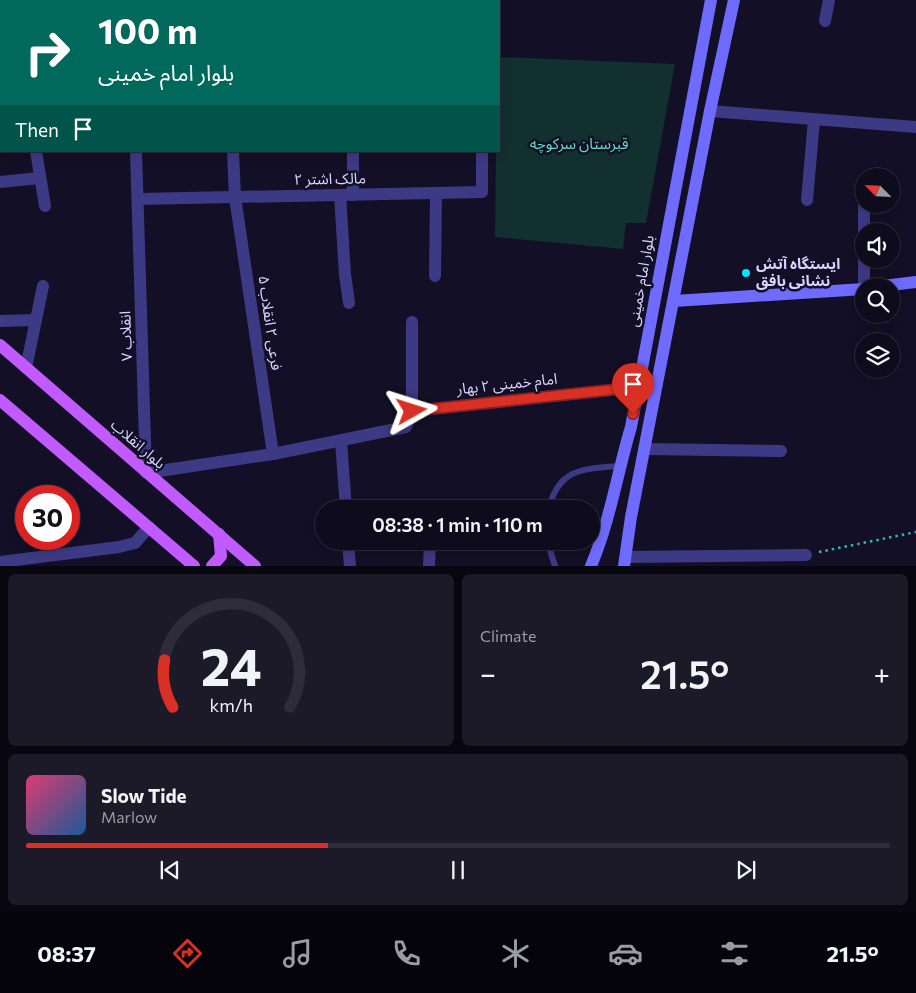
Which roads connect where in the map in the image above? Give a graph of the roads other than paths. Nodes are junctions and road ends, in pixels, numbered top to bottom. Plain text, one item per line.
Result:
1 (711, 0) edge
2 (734, 0) edge
3 (829, 0) edge
4 (826, 21) dead end
5 (710, 111) junction
6 (814, 120) junction
7 (916, 127) edge
8 (683, 145) junction
9 (36, 152) edge
10 (136, 152) edge
11 (233, 152) edge
12 (353, 152) edge
13 (482, 152) edge
14 (702, 153) junction
15 (39, 178) junction
16 (0, 182) edge
17 (436, 194) junction
18 (346, 195) junction
19 (235, 197) junction
20 (139, 199) junction
21 (807, 200) dead end
22 (672, 203) junction
23 (692, 203) junction
24 (45, 206) dead end
25 (864, 213) edge
26 (435, 276) dead end
27 (864, 278) edge
28 (916, 282) edge
29 (900, 284) edge
30 (43, 286) dead end
31 (855, 290) edge
32 (674, 301) junction
33 (349, 303) dead end
34 (36, 320) junction
35 (0, 321) edge
36 (412, 322) dead end
37 (0, 345) edge
38 (26, 368) junction
39 (638, 387) junction
40 (0, 400) edge
41 (412, 411) junction
42 (341, 441) junction
43 (646, 449) junction
44 (781, 450) dead end
45 (273, 454) junction
46 (619, 466) junction
47 (146, 473) junction
48 (345, 500) edge
49 (551, 500) edge
50 (149, 528) junction
51 (219, 534) junction
52 (349, 550) edge
53 (430, 550) edge
54 (550, 550) edge
55 (806, 555) road end
56 (625, 561) edge
57 (0, 562) edge
58 (194, 565) edge
59 (212, 566) edge
60 (255, 566) edge
61 (350, 566) edge
62 (429, 566) edge
63 (555, 566) edge
64 (591, 566) edge

1 - 8 main road, بلوار امام خمینی
2 - 5 main road
3 - 4 street
5 - 6 street
5 - 14 main road
6 - 7 street
6 - 21 street
8 - 14 main road
8 - 22 main road, بلوار امام خمینی
9 - 15 street
10 - 20 street, انقلاب ۷
11 - 19 street, فرعی ۲ انقلاب ۵
12 - 18 street
13 - 17 street, مالک اشتر ۲
14 - 23 main road
15 - 16 street
15 - 24 street
17 - 18 street, مالک اشتر ۲
17 - 26 street
18 - 19 street, مالک اشتر ۲
18 - 33 street
19 - 20 street, مالک اشتر ۲
19 - 45 street, فرعی ۲ انقلاب ۵
20 - 47 street, انقلاب ۷
22 - 23 main road
22 - 39 main road, بلوار امام خمینی
23 - 32 main road
25 - 27 street
28 - 29 main road
30 - 34 street
31 - 32 main road
32 - 43 main road
34 - 35 street
34 - 38 street
36 - 41 street
37 - 38 main road, بلوار انقلاب
38 - 47 main road, بلوار انقلاب
39 - 41 street, امام خمینی ۲ بهار
39 - 46 main road, بلوار امام خمینی
40 - 50 main road
41 - 42 street
42 - 45 street
42 - 48 street
43 - 44 street
43 - 56 main road
45 - 47 street
46 - 49 lane
46 - 64 main road, بلوار امام خمینی
47 - 51 main road, بلوار انقلاب
50 - 57 street
50 - 58 main road
51 - 59 main road
51 - 60 main road, بلوار انقلاب
52 - 61 street
53 - 62 street
54 - 63 lane
55 - 56 street

